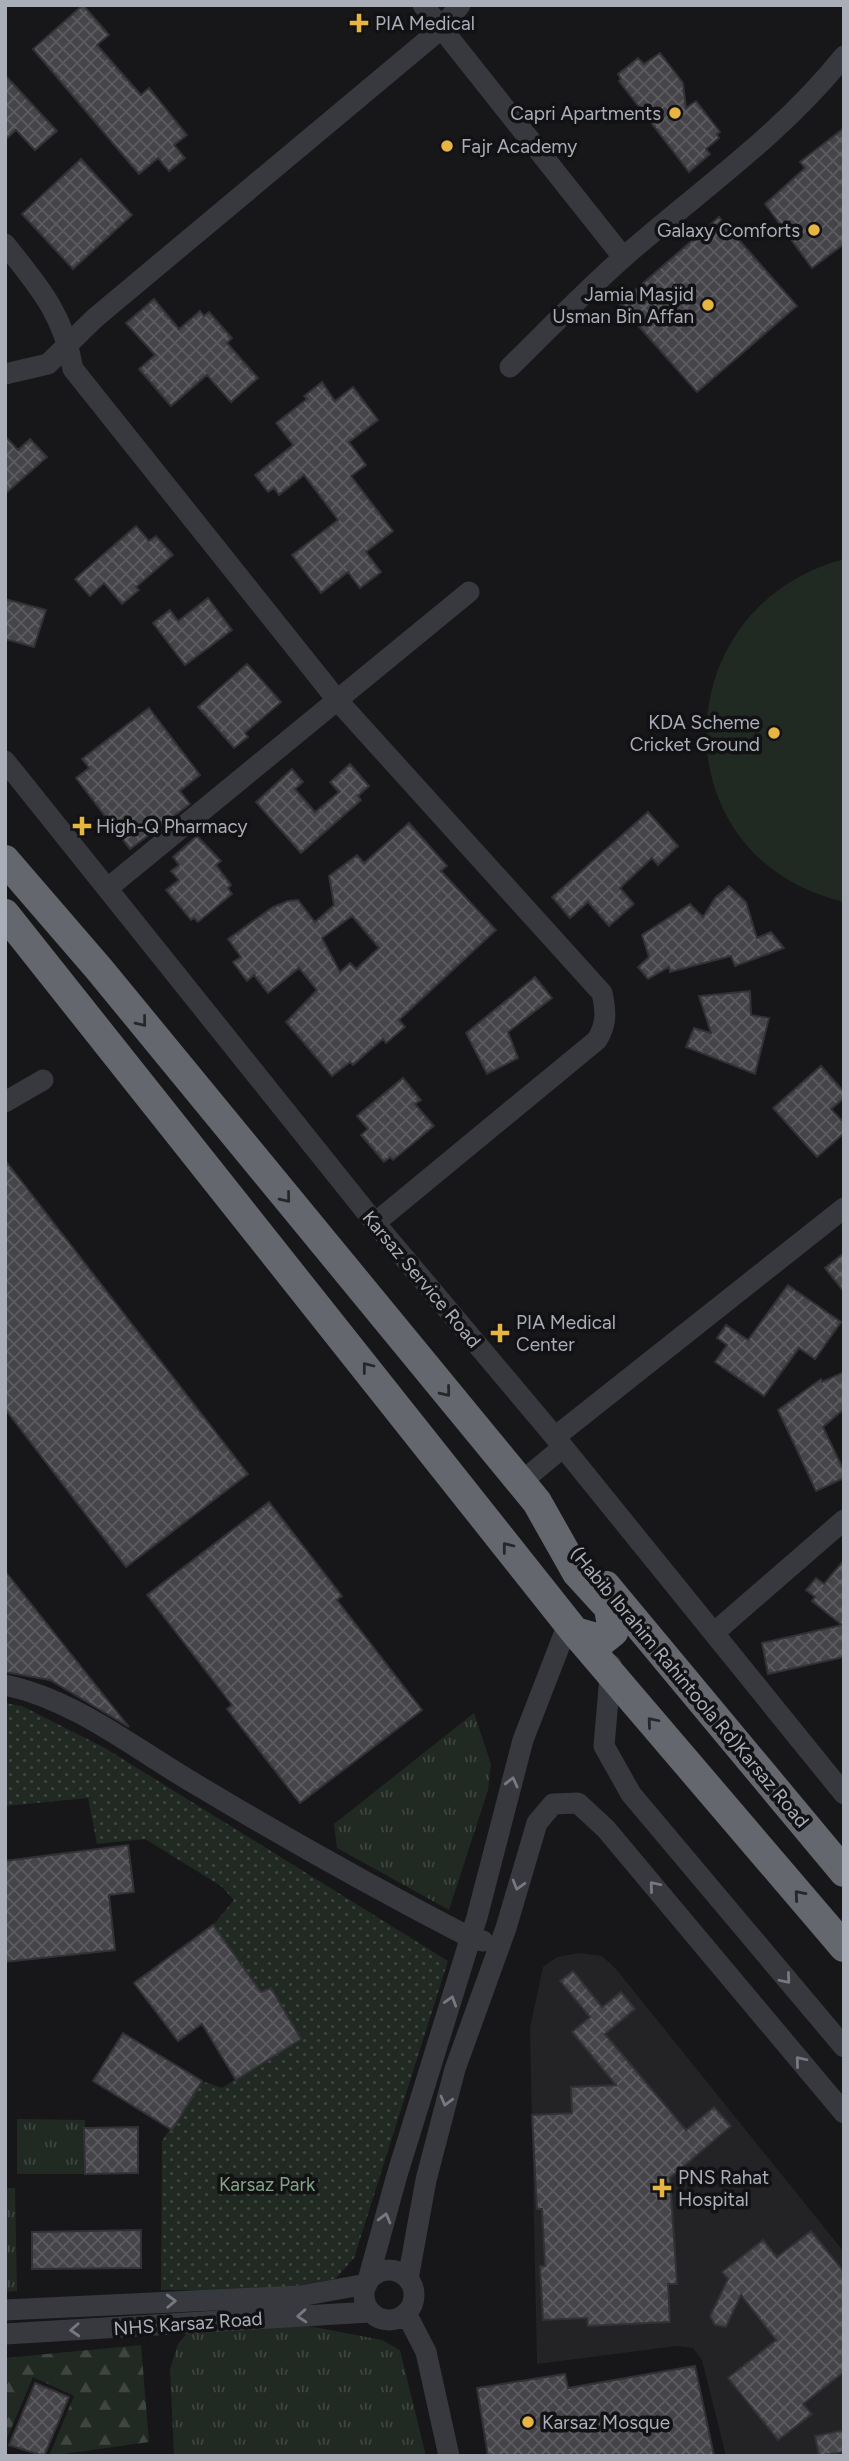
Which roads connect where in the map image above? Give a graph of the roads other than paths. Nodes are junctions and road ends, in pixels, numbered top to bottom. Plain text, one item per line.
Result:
1 (423, 5) edge
2 (460, 5) edge
3 (442, 28) junction
4 (844, 56) edge
5 (5, 244) edge
6 (624, 257) junction
7 (69, 345) junction
8 (510, 367) dead end
9 (5, 374) edge
10 (469, 592) dead end
11 (338, 701) junction
12 (5, 761) edge
13 (5, 836) edge
14 (5, 860) edge
15 (108, 888) junction
16 (5, 915) edge
17 (5, 924) edge
18 (44, 966) junction
19 (99, 969) junction
20 (43, 1080) dead end
21 (5, 1102) edge
22 (844, 1208) edge
23 (375, 1223) junction
24 (559, 1442) junction
25 (528, 1493) junction
26 (844, 1520) edge
27 (571, 1628) junction
28 (613, 1632) junction
29 (715, 1632) junction
30 (610, 1674) junction
31 (5, 1685) edge
32 (844, 1794) edge
33 (844, 1872) edge
34 (471, 1938) junction
35 (500, 1946) junction
36 (844, 1947) edge
37 (844, 2047) edge
38 (844, 2113) edge
39 (397, 2175) junction
40 (426, 2180) junction
41 (408, 2279) junction
42 (367, 2284) junction
43 (5, 2310) edge
44 (370, 2312) junction
45 (406, 2314) junction
46 (5, 2334) edge
47 (449, 2456) edge

1 - 3 street
2 - 3 street
3 - 6 street
3 - 7 street
4 - 6 street
5 - 7 street
6 - 8 street
7 - 9 street
7 - 11 street
10 - 11 street
11 - 15 street
11 - 23 street
12 - 15 street, Karsaz Service Road
13 - 19 highway
14 - 19 highway
15 - 23 street, Karsaz Service Road
16 - 18 highway
17 - 18 highway
27 -> 18 highway
19 -> 25 highway
20 - 21 street
22 - 24 street
23 - 24 street, Karsaz Service Road
24 - 25 street
24 - 29 street, Karsaz Service Road
25 - 28 highway
25 - 33 highway, (Habib Ibrahim Rahintoola Rd)Karsaz Road
26 - 29 street
27 - 28 highway
27 - 30 highway
34 -> 27 street
28 - 30 street
29 - 32 street, Karsaz Service Road
36 -> 30 highway
30 -> 37 street
31 - 34 street
34 - 35 street
39 -> 34 street
38 -> 35 street
35 -> 40 street
39 - 40 street
42 -> 39 street
40 - 41 street
41 - 42 street
41 - 45 street
43 -> 42 street
42 - 44 street
44 - 45 street
44 -> 46 street, NHS Karsaz Road
45 - 47 street

